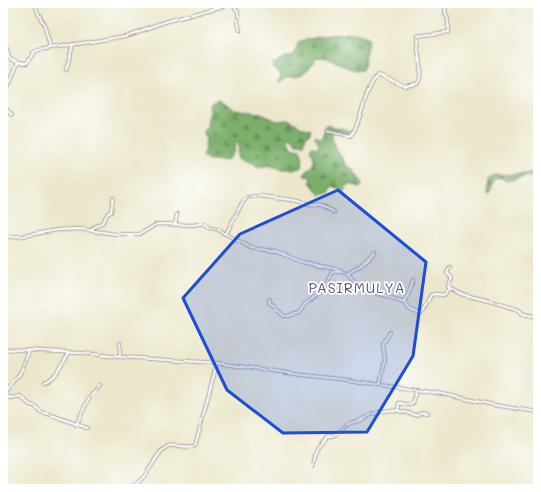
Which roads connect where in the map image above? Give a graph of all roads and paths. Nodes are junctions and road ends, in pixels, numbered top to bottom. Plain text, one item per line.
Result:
1 (35, 3) edge
2 (209, 3) edge
3 (233, 3) edge
4 (446, 3) edge
5 (217, 8) junction
6 (240, 30) dead end
7 (3, 44) edge
8 (73, 44) junction
9 (50, 47) junction
10 (18, 62) junction
11 (66, 70) dead end
12 (3, 93) edge
13 (3, 106) edge
14 (12, 115) dead end
15 (328, 131) dead end
16 (113, 198) dead end
17 (334, 212) dead end
18 (177, 214) dead end
19 (175, 225) junction
20 (92, 230) junction
21 (226, 234) junction
22 (3, 237) edge
23 (376, 252) dead end
24 (450, 267) dead end
25 (346, 273) junction
26 (413, 280) dead end
27 (450, 288) junction
28 (270, 299) dead end
29 (403, 303) junction
30 (538, 317) edge
31 (390, 332) dead end
32 (120, 343) dead end
33 (3, 349) edge
34 (29, 351) junction
35 (69, 352) junction
36 (120, 357) junction
37 (217, 363) junction
38 (43, 382) dead end
39 (380, 385) junction
40 (100, 386) dead end
41 (416, 390) junction
42 (3, 397) edge
43 (398, 410) junction
44 (538, 412) edge
45 (427, 413) dead end
46 (76, 425) junction
47 (87, 428) dead end
48 (313, 466) dead end
49 (128, 489) edge

1 - 9 street
2 - 5 street
3 - 5 street
3 - 6 street
4 - 15 street
5 - 8 street
7 - 10 street
8 - 9 street
8 - 11 street
9 - 10 street
10 - 12 street
13 - 14 street
16 - 20 street
17 - 21 street
18 - 19 street
19 - 20 street
19 - 21 street
20 - 22 street
21 - 25 street
23 - 25 street
24 - 27 street
25 - 28 street
25 - 29 street
26 - 29 street
27 - 29 street
27 - 30 street
31 - 39 street
32 - 36 street
33 - 34 street
34 - 35 street
34 - 42 street
35 - 36 street
35 - 38 street
36 - 37 street
37 - 39 street
37 - 49 street
39 - 41 street
40 - 46 street
41 - 43 street
41 - 44 street
42 - 46 street
43 - 45 street
43 - 48 street
46 - 47 street

